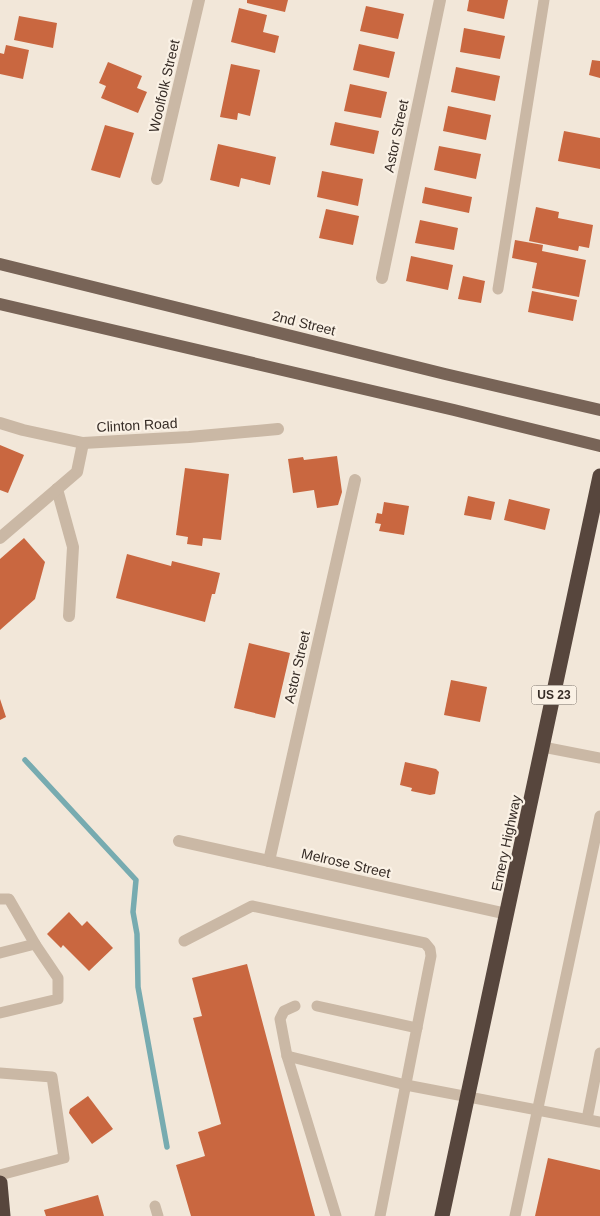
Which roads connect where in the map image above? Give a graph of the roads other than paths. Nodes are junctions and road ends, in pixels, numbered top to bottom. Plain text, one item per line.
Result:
1 (199, 0) edge
2 (440, 0) edge
3 (544, 0) edge
4 (157, 179) dead end
5 (0, 264) edge
6 (382, 278) dead end
7 (498, 290) dead end
8 (0, 304) edge
9 (600, 410) edge
10 (0, 422) edge
11 (278, 429) dead end
12 (83, 443) junction
13 (600, 446) edge
14 (600, 476) edge
15 (355, 480) dead end
16 (58, 490) junction
17 (0, 538) edge
18 (69, 616) dead end
19 (543, 747) junction
20 (600, 758) edge
21 (600, 816) edge
22 (179, 841) dead end
23 (269, 861) junction
24 (0, 899) edge
25 (507, 914) junction
26 (184, 941) dead end
27 (36, 944) junction
28 (0, 953) edge
29 (295, 1006) dead end
30 (317, 1006) dead end
31 (0, 1013) edge
32 (417, 1028) junction
33 (600, 1053) edge
34 (287, 1056) junction
35 (0, 1074) edge
36 (406, 1085) junction
37 (468, 1097) junction
38 (538, 1110) junction
39 (587, 1119) junction
40 (600, 1122) edge
41 (0, 1175) edge
42 (0, 1183) edge
43 (3, 1216) edge
44 (336, 1216) edge
45 (380, 1216) edge
46 (442, 1216) edge
47 (516, 1216) edge

1 - 4 street, Woolfolk Street
2 - 6 street, Astor Street
3 - 7 lane
5 - 9 main road, 2nd Street
8 - 13 main road
10 - 12 street, Clinton Road
11 - 12 street, Clinton Road
12 - 16 street
14 - 19 highway, Emery Highway / US 23
15 - 23 street, Astor Street
16 - 17 street
16 - 18 street
19 - 20 lane
19 - 25 highway, Emery Highway / US 23
21 - 38 lane
22 - 23 street, Melrose Street
23 - 25 street, Melrose Street
24 - 27 lane
25 - 37 highway, Emery Highway / US 23
26 - 32 lane
27 - 28 lane
27 - 31 lane
29 - 34 lane
30 - 32 lane
32 - 36 lane
33 - 39 lane
34 - 36 lane
34 - 44 lane
35 - 41 lane
36 - 37 lane
36 - 45 lane
37 - 38 lane
37 - 46 highway, Emery Highway / US 23
38 - 39 lane
38 - 47 lane
39 - 40 lane
42 - 43 highway

